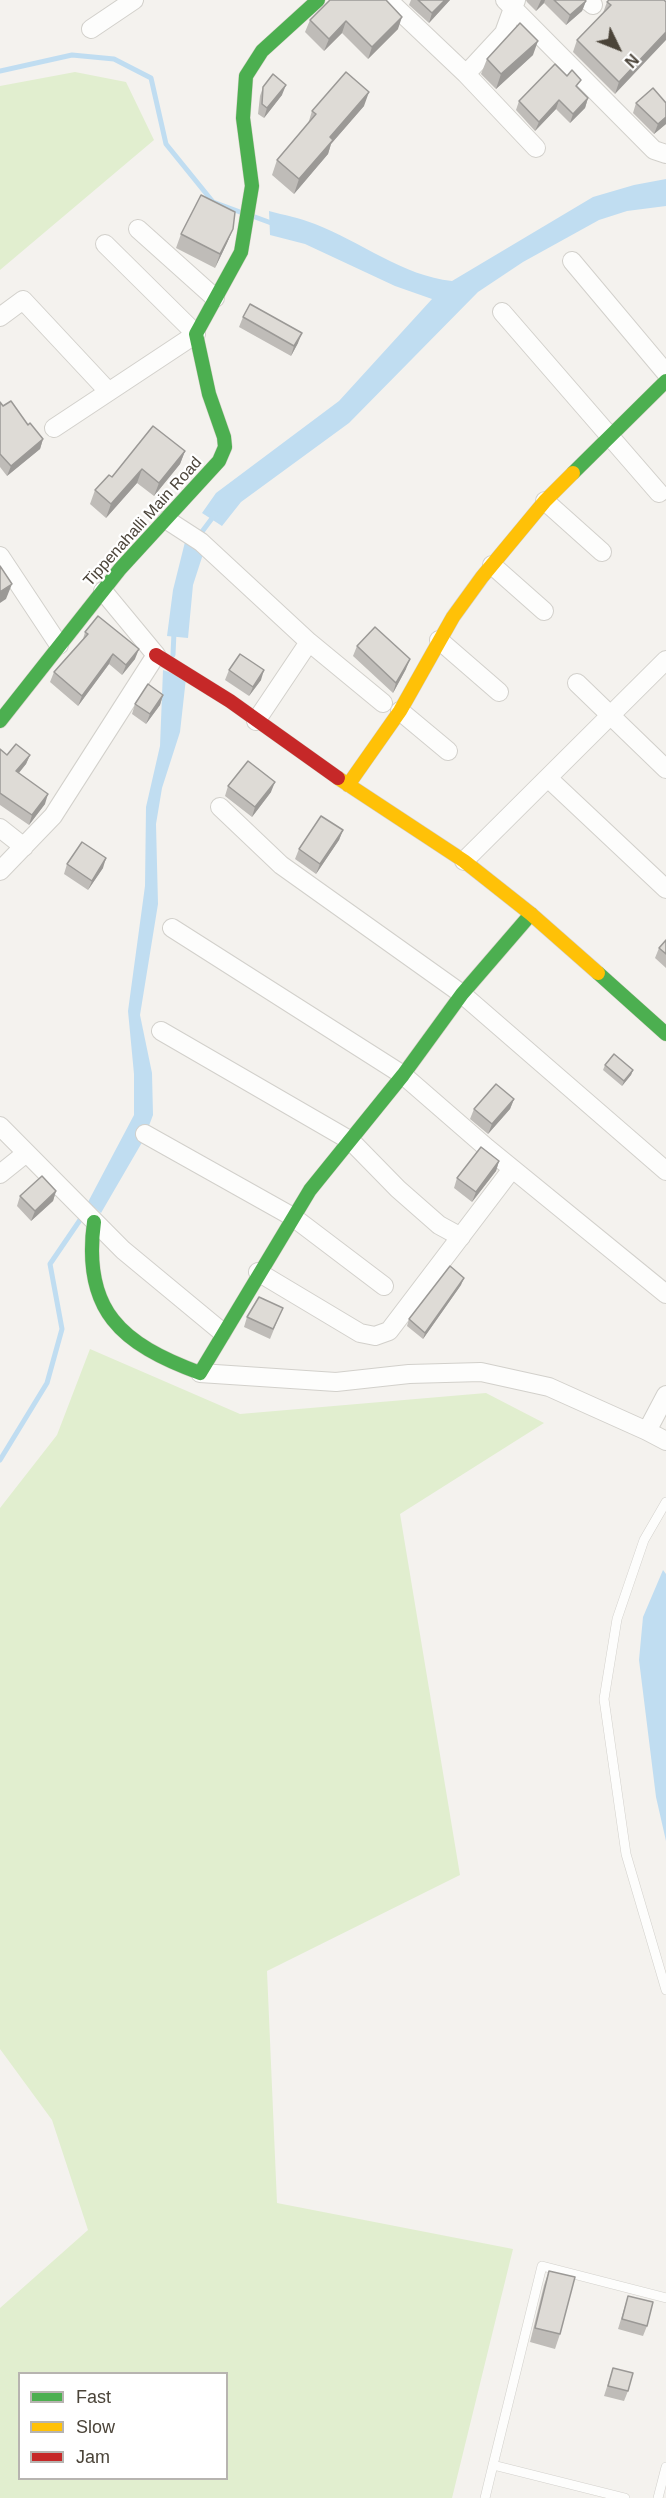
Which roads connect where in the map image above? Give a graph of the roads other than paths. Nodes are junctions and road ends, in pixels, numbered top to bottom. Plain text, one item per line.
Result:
1 (134, 0) edge
2 (318, 0) edge
3 (387, 0) edge
4 (511, 2) edge
5 (91, 29) dead end
6 (466, 74) junction
7 (536, 148) dead end
8 (666, 154) edge
9 (138, 229) dead end
10 (105, 244) dead end
11 (572, 261) dead end
12 (215, 298) junction
13 (502, 312) dead end
14 (0, 317) edge
15 (196, 334) junction
16 (666, 373) edge
17 (666, 381) edge
18 (108, 392) junction
19 (54, 428) dead end
20 (609, 436) junction
21 (659, 493) dead end
22 (545, 501) junction
23 (167, 520) junction
24 (602, 552) dead end
25 (0, 556) edge
26 (492, 565) junction
27 (103, 591) junction
28 (544, 611) dead end
29 (439, 640) junction
30 (309, 642) junction
31 (59, 645) junction
32 (158, 657) junction
33 (666, 660) edge
34 (577, 683) dead end
35 (499, 692) dead end
36 (391, 707) junction
37 (610, 716) junction
38 (0, 721) edge
39 (256, 721) junction
40 (448, 751) dead end
41 (666, 769) edge
42 (549, 778) junction
43 (348, 785) junction
44 (220, 807) dead end
45 (0, 828) edge
46 (24, 847) junction
47 (464, 861) junction
48 (0, 871) edge
49 (666, 889) edge
50 (531, 914) junction
51 (172, 928) dead end
52 (462, 994) junction
53 (161, 1031) dead end
54 (666, 1034) edge
55 (403, 1075) junction
56 (0, 1126) edge
57 (145, 1134) dead end
58 (351, 1141) junction
59 (25, 1154) junction
60 (512, 1168) junction
61 (666, 1172) edge
62 (0, 1174) edge
63 (84, 1211) junction
64 (293, 1217) junction
65 (461, 1237) junction
66 (258, 1272) junction
67 (384, 1287) dead end
68 (666, 1294) edge
69 (222, 1332) junction
70 (200, 1373) junction
71 (666, 1395) edge
72 (647, 1431) junction
73 (666, 1441) edge
74 (666, 1502) edge
75 (666, 1990) edge
76 (666, 2298) edge
77 (493, 2465) junction
78 (666, 2467) edge
79 (485, 2498) edge
80 (625, 2498) edge
81 (658, 2498) edge

1 - 5 street
2 - 12 street
3 - 6 street
4 - 6 street
4 - 8 street
6 - 7 street
9 - 12 street
10 - 15 street
11 - 16 street
12 - 15 street
13 - 20 street
14 - 18 street
15 - 18 street
15 - 23 street, Tippenahalli Main Road
17 - 20 street
18 - 19 street
20 - 21 street
20 - 22 street
22 - 24 street
22 - 26 street
23 - 27 street, Tippenahalli Main Road
23 - 30 street
25 - 31 street
26 - 28 street
26 - 29 street
27 - 31 street, Tippenahalli Main Road
27 - 32 street
29 - 35 street
29 - 36 street
30 - 36 street
30 - 39 street
31 - 38 street, Tippenahalli Main Road
32 - 39 street
32 - 46 street
33 - 37 street
34 - 37 street
36 - 40 street
36 - 43 street
37 - 41 street
37 - 42 street
39 - 43 street
42 - 47 street
42 - 49 street
43 - 47 street
44 - 52 street
45 - 46 street
46 - 48 street
47 - 50 street
50 - 52 street
50 - 54 street
51 - 55 street
52 - 55 street
52 - 61 street
53 - 58 street
55 - 58 street
55 - 60 street
56 - 59 street
57 - 64 street
58 - 64 street
58 - 65 street
59 - 62 street
59 - 63 street
60 - 65 street
60 - 68 street
63 - 69 street
63 - 70 street
64 - 66 street
64 - 67 street
65 - 66 street
66 - 69 street
69 - 70 street
70 - 72 street
71 - 72 street
72 - 73 street
74 - 75 lane
76 - 77 lane
77 - 79 lane
77 - 80 lane
78 - 81 lane

